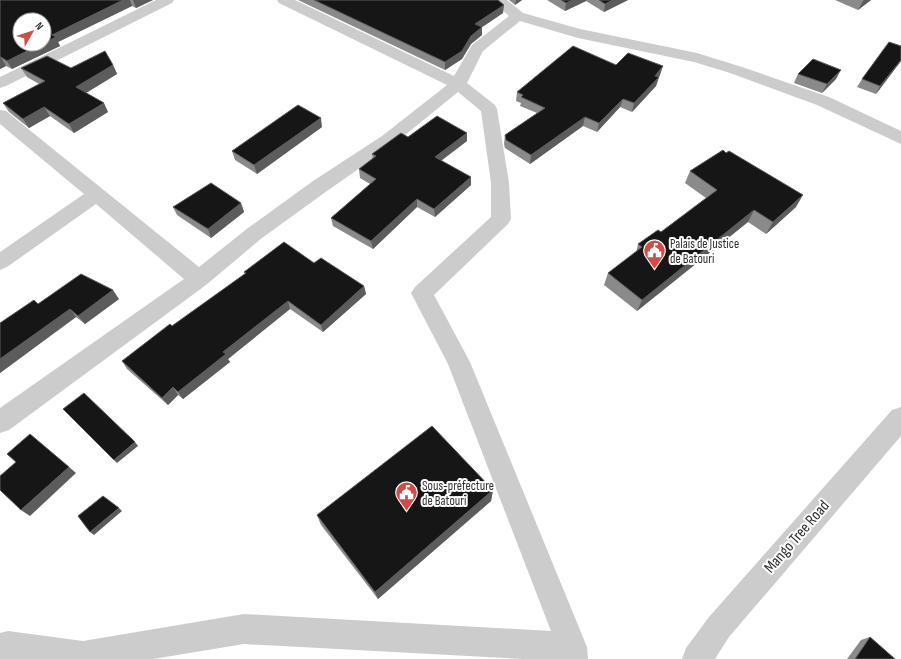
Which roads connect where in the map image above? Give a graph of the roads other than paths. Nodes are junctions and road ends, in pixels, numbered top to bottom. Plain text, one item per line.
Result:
1 (167, 0) edge
2 (284, 0) edge
3 (498, 0) edge
4 (518, 16) junction
5 (0, 83) edge
6 (458, 84) junction
7 (0, 115) edge
8 (901, 138) edge
9 (97, 194) junction
10 (0, 262) edge
11 (199, 279) junction
12 (901, 418) edge
13 (0, 422) edge
14 (0, 648) edge
15 (573, 653) edge
16 (697, 659) edge

1 - 5 street
2 - 6 street
3 - 4 street
4 - 6 street
4 - 8 street
6 - 11 street
6 - 15 street
7 - 9 street
9 - 10 street
9 - 11 street
11 - 13 street
12 - 16 street, Mango Tree Road
14 - 15 street

